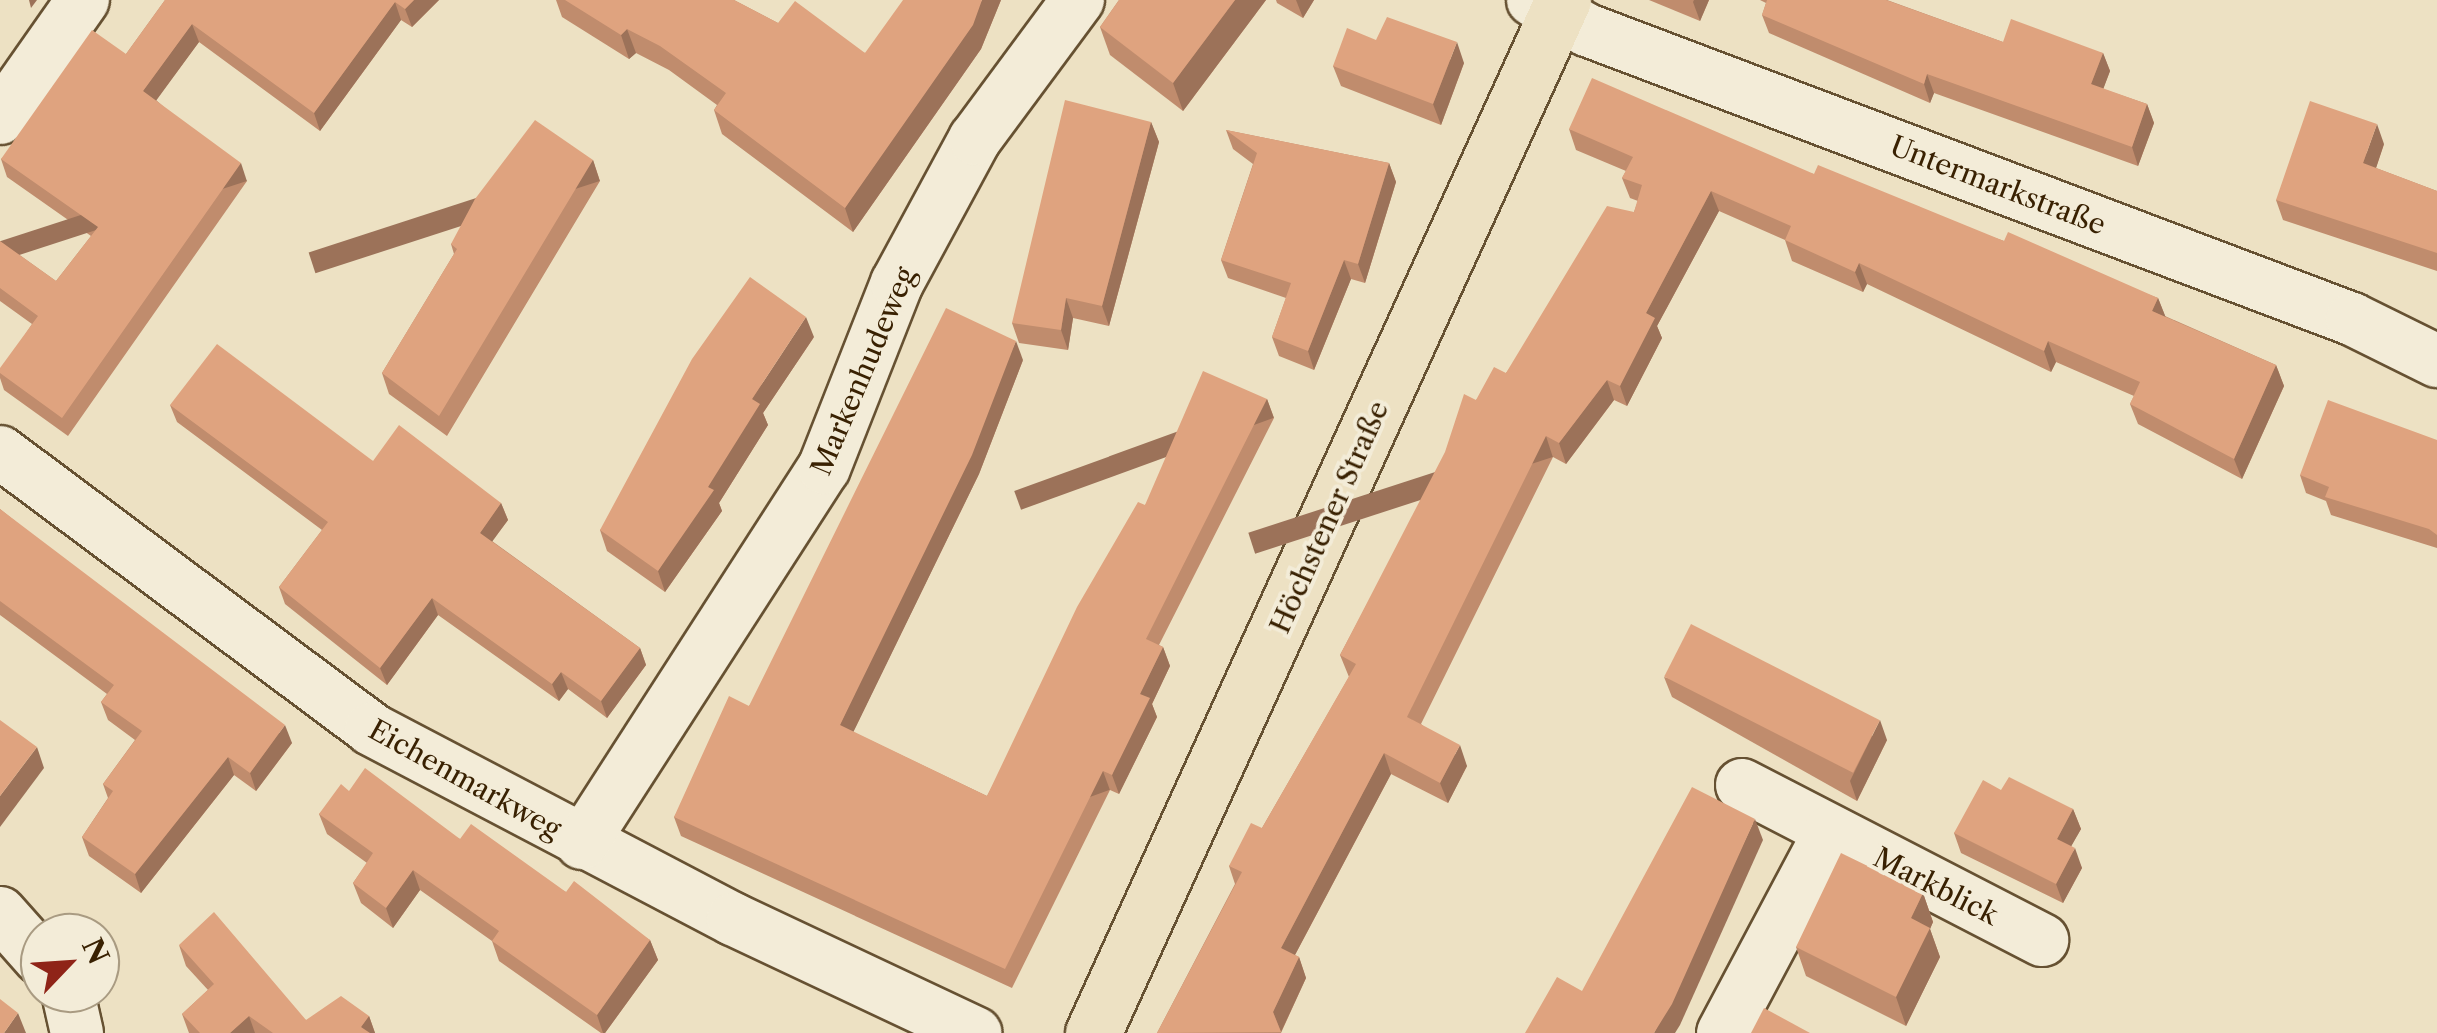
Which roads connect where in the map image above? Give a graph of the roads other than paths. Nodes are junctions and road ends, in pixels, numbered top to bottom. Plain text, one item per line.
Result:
1 (83, 0) edge
2 (1078, 0) edge
3 (1550, 4) edge
4 (0, 118) edge
5 (2437, 362) edge
6 (0, 452) edge
7 (1742, 785) dead end
8 (1830, 832) junction
9 (582, 842) junction
10 (2, 920) edge
11 (20, 938) edge
12 (2042, 940) dead end
13 (974, 1033) edge
14 (1093, 1033) edge
15 (1723, 1033) edge

1 - 4 street
2 - 9 street, Markenhudeweg
3 - 5 street, Untermarkstraße
3 - 14 main road, Höchstener Straße
6 - 9 street, Eichenmarkweg
7 - 8 street, Markblick
8 - 12 street, Markblick
8 - 15 street
9 - 13 street, Eichenmarkweg
10 - 11 street

